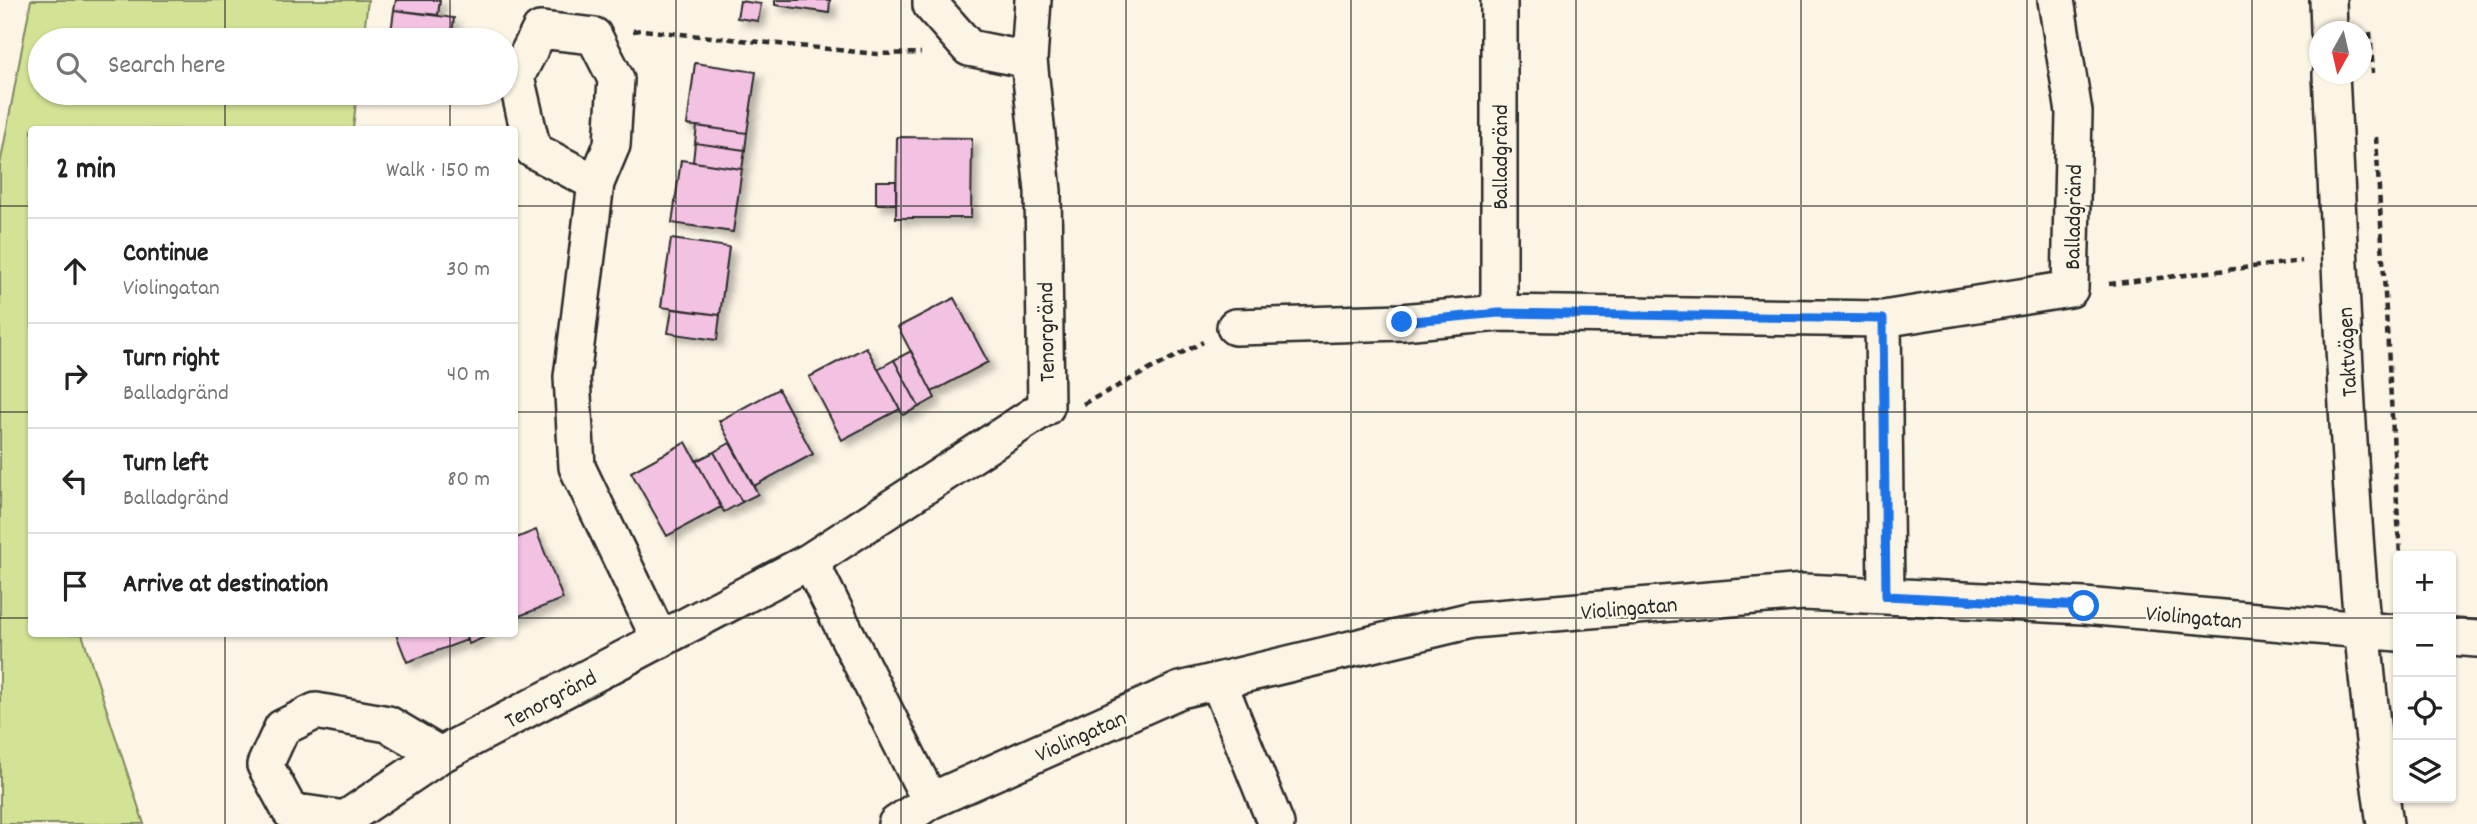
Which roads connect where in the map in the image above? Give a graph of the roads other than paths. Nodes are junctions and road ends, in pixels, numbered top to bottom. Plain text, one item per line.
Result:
1 (931, 0) edge
2 (1033, 0) edge
3 (1499, 0) edge
4 (2056, 0) edge
5 (2328, 0) edge
6 (2329, 21) edge
7 (1029, 60) junction
8 (518, 73) edge
9 (2332, 84) edge
10 (518, 86) edge
11 (596, 183) junction
12 (1499, 313) junction
13 (1883, 319) junction
14 (1235, 327) road end
15 (810, 561) junction
16 (1886, 596) junction
17 (2363, 630) junction
18 (2393, 633) edge
19 (2456, 637) edge
20 (2477, 639) edge
21 (660, 640) junction
22 (1218, 681) junction
23 (440, 755) dead end
24 (930, 801) junction
25 (896, 824) edge
26 (1276, 824) edge
27 (2385, 824) edge

1 - 7 street
2 - 7 street, Tenorgränd
3 - 12 street, Balladgränd
4 - 13 street, Balladgränd
5 - 6 street
7 - 15 street, Tenorgränd
8 - 11 street
9 - 17 street, Taktvägen
10 - 11 street
11 - 21 street
12 - 13 street, Balladgränd
12 - 14 street, Balladgränd
13 - 16 street
15 - 21 street, Tenorgränd
15 - 24 street
16 - 17 street, Violingatan
16 - 22 street, Violingatan
17 - 18 street, Violingatan
17 - 27 street, Taktvägen
19 - 20 street
21 - 23 street, Tenorgränd
22 - 24 street, Violingatan
22 - 26 street
24 - 25 street, Violingatan

